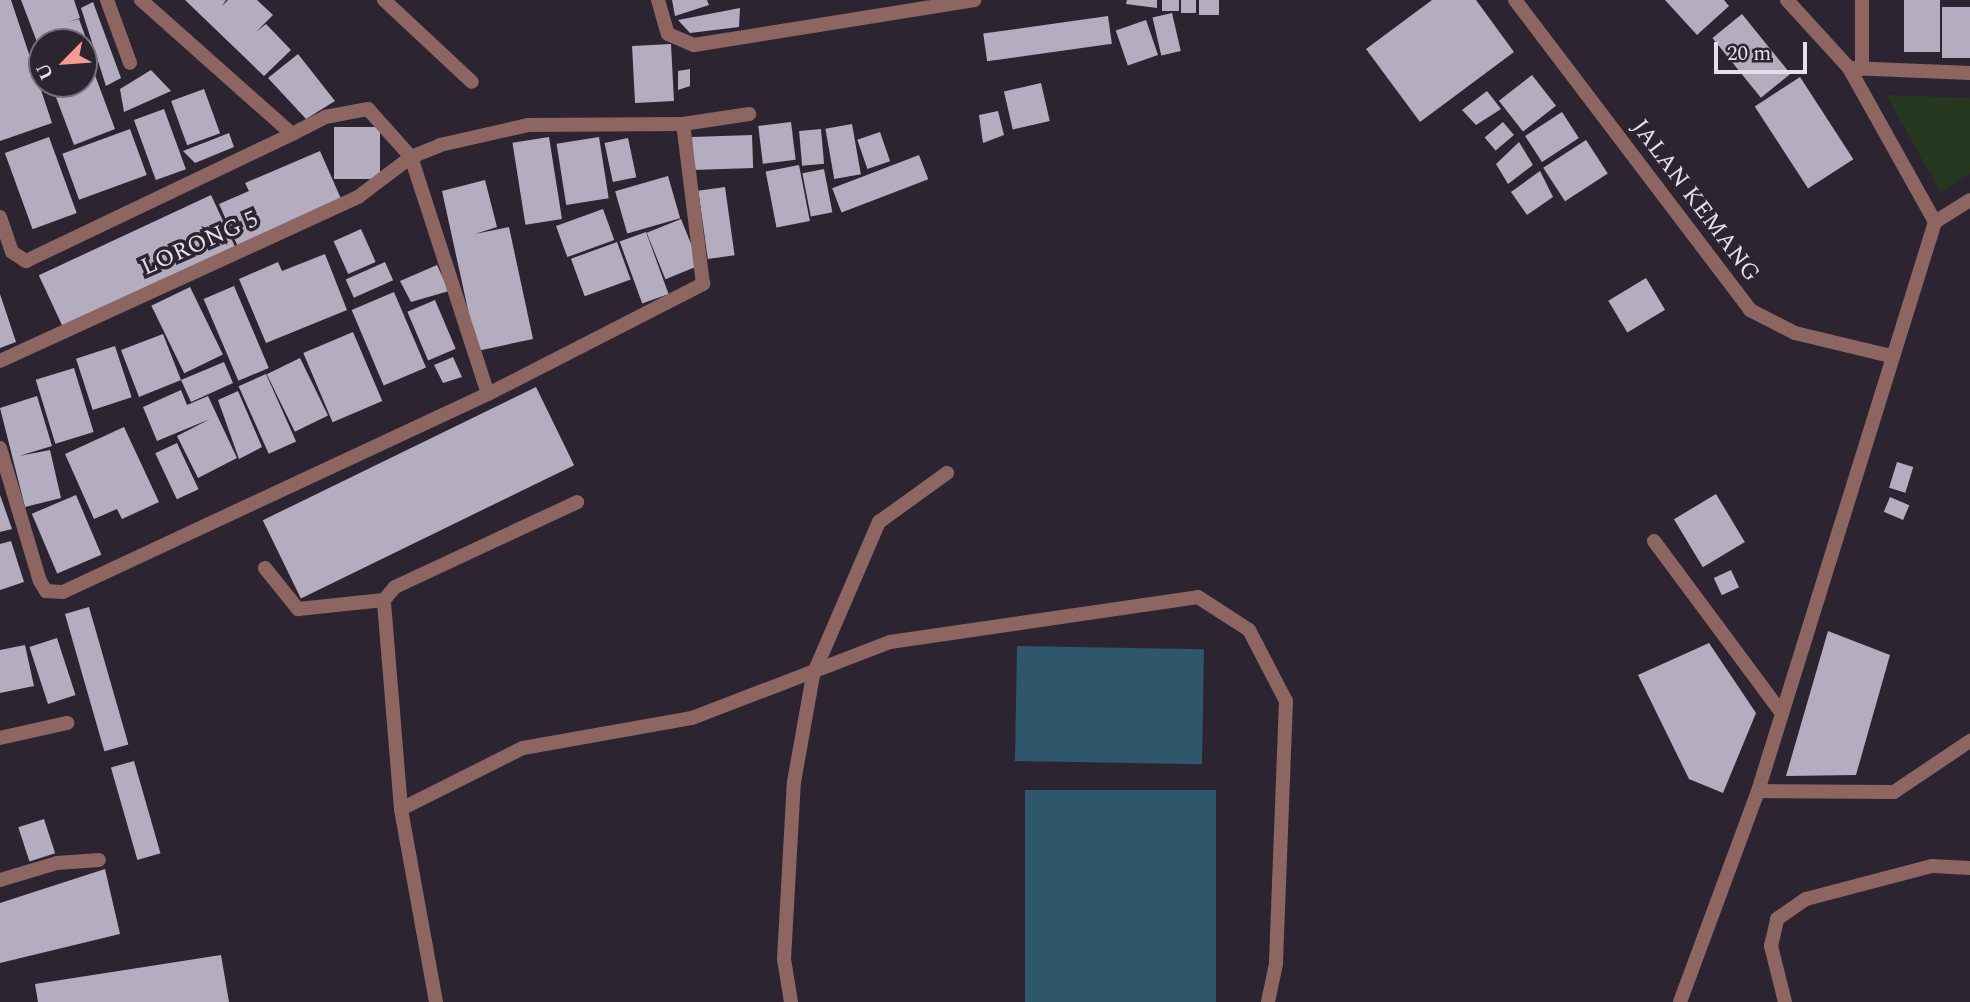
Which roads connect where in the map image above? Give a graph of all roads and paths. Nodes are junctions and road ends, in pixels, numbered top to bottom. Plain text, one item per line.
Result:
1 (107, 0) edge
2 (141, 0) edge
3 (384, 0) edge
4 (658, 0) edge
5 (974, 0) edge
6 (1515, 0) edge
7 (1787, 0) edge
8 (1862, 0) edge
9 (130, 64) dead end
10 (1855, 68) junction
11 (1970, 73) edge
12 (472, 82) dead end
13 (749, 114) dead end
14 (683, 124) junction
15 (292, 134) junction
16 (411, 157) junction
17 (1970, 200) edge
18 (0, 217) edge
19 (1935, 222) junction
20 (1891, 356) junction
21 (0, 361) edge
22 (488, 394) junction
23 (0, 448) edge
24 (947, 473) dead end
25 (577, 502) dead end
26 (1654, 541) dead end
27 (265, 568) dead end
28 (384, 600) junction
29 (813, 675) junction
30 (1781, 712) junction
31 (67, 723) dead end
32 (0, 738) edge
33 (1970, 741) edge
34 (1758, 791) junction
35 (401, 809) junction
36 (99, 860) dead end
37 (1970, 868) edge
38 (0, 880) edge
39 (436, 1002) edge
40 (790, 1002) edge
41 (1268, 1002) edge
42 (1679, 1002) edge
43 (1785, 1002) edge

1 - 9 street
2 - 15 street
3 - 12 street
4 - 5 street
6 - 20 street, JALAN KEMANG
7 - 10 street
8 - 10 street
10 - 11 street
10 - 19 street
13 - 14 street, LORONG 5
14 - 16 street, LORONG 5
14 - 22 street
15 - 16 street
15 - 18 street
16 - 21 street, LORONG 5
16 - 22 street
17 - 19 street
19 - 20 street
20 - 30 street
22 - 23 street
24 - 29 street
25 - 28 street
26 - 30 street
27 - 28 street
28 - 35 street
29 - 35 street
29 - 40 street
29 - 41 street
30 - 34 street
31 - 32 street
33 - 34 street
34 - 42 street
35 - 39 street
36 - 38 street
37 - 43 street

